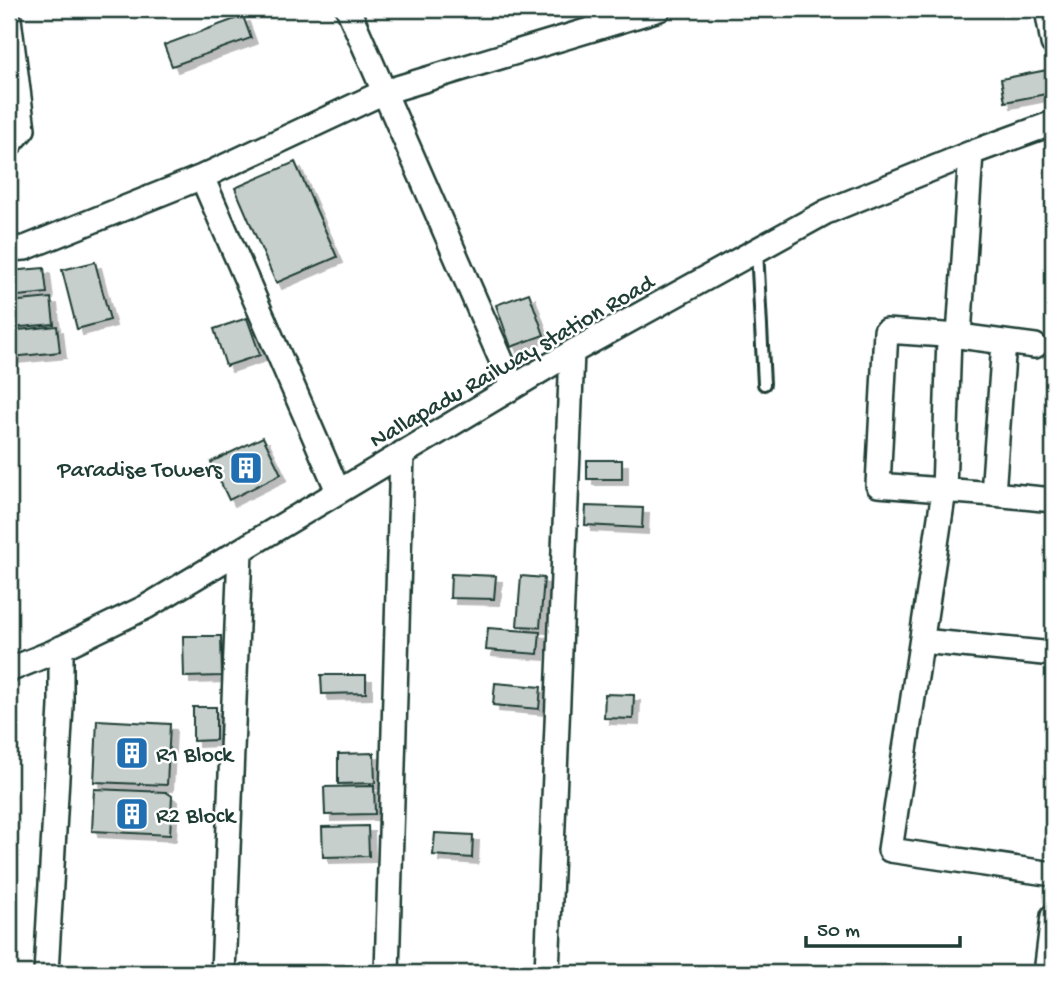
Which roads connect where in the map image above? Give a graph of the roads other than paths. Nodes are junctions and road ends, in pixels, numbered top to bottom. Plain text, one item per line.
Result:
1 (348, 9) edge
2 (659, 9) edge
3 (1047, 9) edge
4 (9, 19) edge
5 (1053, 43) edge
6 (384, 92) junction
7 (1053, 123) edge
8 (9, 145) edge
9 (971, 153) junction
10 (202, 177) junction
11 (9, 249) edge
12 (757, 250) junction
13 (954, 336) junction
14 (1004, 342) junction
15 (1035, 346) dead end
16 (572, 352) junction
17 (764, 384) dead end
18 (513, 387) junction
19 (401, 453) junction
20 (338, 491) junction
21 (944, 491) junction
22 (993, 494) junction
23 (1053, 500) edge
24 (240, 552) junction
25 (922, 641) junction
26 (61, 648) junction
27 (1053, 654) edge
28 (9, 670) edge
29 (1053, 874) edge
30 (1053, 916) edge
31 (46, 973) edge
32 (223, 973) edge
33 (387, 973) edge
34 (547, 973) edge
35 (1046, 973) edge

1 - 6 street
2 - 6 street
3 - 5 street
4 - 8 street
6 - 10 street
6 - 18 street
7 - 9 street, Nallapadu Railway station Road
9 - 12 street, Nallapadu Railway station Road
9 - 13 street
10 - 11 street
10 - 20 street
12 - 16 street, Nallapadu Railway station Road
12 - 17 lane
13 - 14 street
13 - 21 street
13 - 21 street
14 - 15 street
14 - 22 street
16 - 18 street, Nallapadu Railway station Road
16 - 34 street
18 - 19 street, Nallapadu Railway station Road
19 - 20 street, Nallapadu Railway station Road
19 - 33 street
20 - 24 street, Nallapadu Railway station Road
21 - 22 street
21 - 25 street
22 - 23 street
24 - 26 street, Nallapadu Railway station Road
24 - 32 street
25 - 27 street
25 - 29 street
26 - 28 street, Nallapadu Railway station Road
26 - 31 street
30 - 35 street

